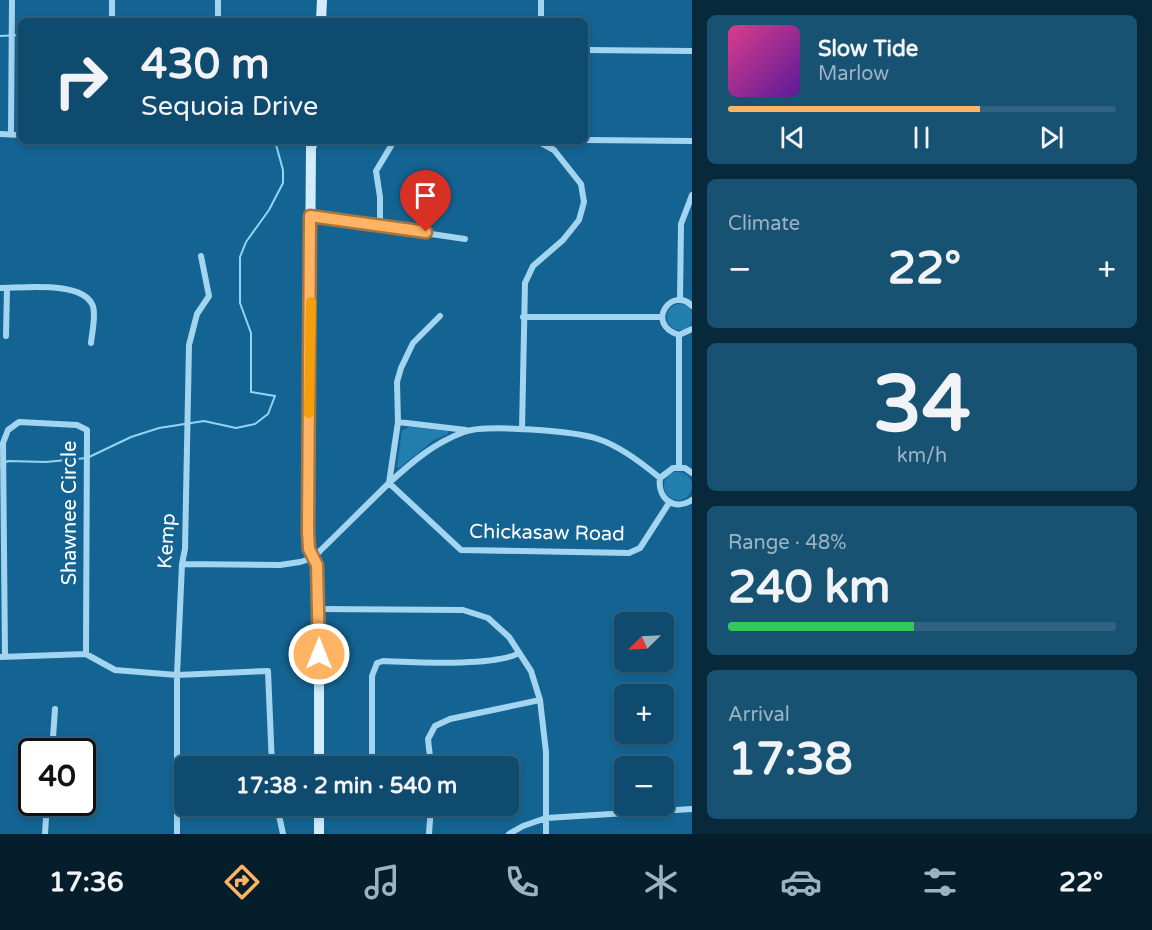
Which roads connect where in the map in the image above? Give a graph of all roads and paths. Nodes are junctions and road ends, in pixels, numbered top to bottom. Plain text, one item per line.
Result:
1 (12, 0) edge
2 (112, 0) edge
3 (218, 0) edge
4 (322, 0) edge
5 (541, 0) edge
6 (112, 18) edge
7 (218, 18) edge
8 (321, 18) edge
9 (541, 18) edge
10 (588, 50) edge
11 (692, 51) edge
12 (0, 134) edge
13 (11, 134) junction
14 (18, 135) edge
15 (588, 140) edge
16 (692, 141) edge
17 (312, 144) edge
18 (392, 144) edge
19 (544, 144) edge
20 (692, 195) edge
21 (310, 216) junction
22 (380, 226) junction
23 (465, 239) dead end
24 (201, 256) dead end
25 (3, 288) edge
26 (680, 300) junction
27 (692, 306) edge
28 (440, 316) dead end
29 (523, 317) junction
30 (662, 317) junction
31 (692, 329) edge
32 (679, 335) junction
33 (6, 336) dead end
34 (91, 343) dead end
35 (398, 422) junction
36 (522, 429) junction
37 (467, 430) junction
38 (679, 467) junction
39 (692, 473) edge
40 (660, 478) junction
41 (388, 483) junction
42 (692, 500) edge
43 (669, 503) junction
44 (313, 558) junction
45 (182, 564) junction
46 (319, 609) junction
47 (519, 652) junction
48 (86, 654) junction
49 (3, 657) edge
50 (177, 675) junction
51 (540, 700) junction
52 (55, 710) dead end
53 (52, 738) edge
54 (272, 756) edge
55 (319, 756) edge
56 (372, 756) edge
57 (430, 756) edge
58 (692, 809) edge
59 (46, 816) edge
60 (279, 816) edge
61 (319, 816) edge
62 (430, 816) edge
63 (546, 818) junction
64 (45, 834) edge
65 (177, 834) edge
66 (283, 834) edge
67 (319, 834) edge
68 (429, 834) edge
69 (509, 834) edge
70 (546, 834) edge

1 - 13 street
2 - 6 street
3 - 7 street
4 - 8 street
5 - 9 street
10 - 11 street
12 - 13 street
13 - 14 street
15 - 16 street
17 - 21 street
18 - 22 street
19 - 29 street
20 - 26 street
21 - 22 street
21 - 44 street
22 - 23 street
24 - 45 street, Kemp
25 - 33 street
25 - 34 street
26 - 27 street
26 - 30 street
28 - 35 street
29 - 30 street
29 - 36 street
30 - 32 street
31 - 32 street
32 - 38 street
35 - 37 street
35 - 41 street
36 - 37 street
36 - 40 street
37 - 41 street
38 - 39 street
38 - 40 street
40 - 43 street
41 - 43 street, Chickasaw Road
41 - 44 street
42 - 43 street
44 - 45 street
44 - 46 street
45 - 50 street, Kemp
46 - 47 street
46 - 55 street
47 - 51 street
47 - 56 street
48 - 49 street
48 - 49 street, Shawnee Circle
48 - 50 street
50 - 54 street
50 - 65 street, Kemp
51 - 57 street
51 - 63 street
52 - 53 street
58 - 63 street
59 - 64 street
60 - 66 street
61 - 67 street
62 - 68 street
63 - 69 street
63 - 70 street

